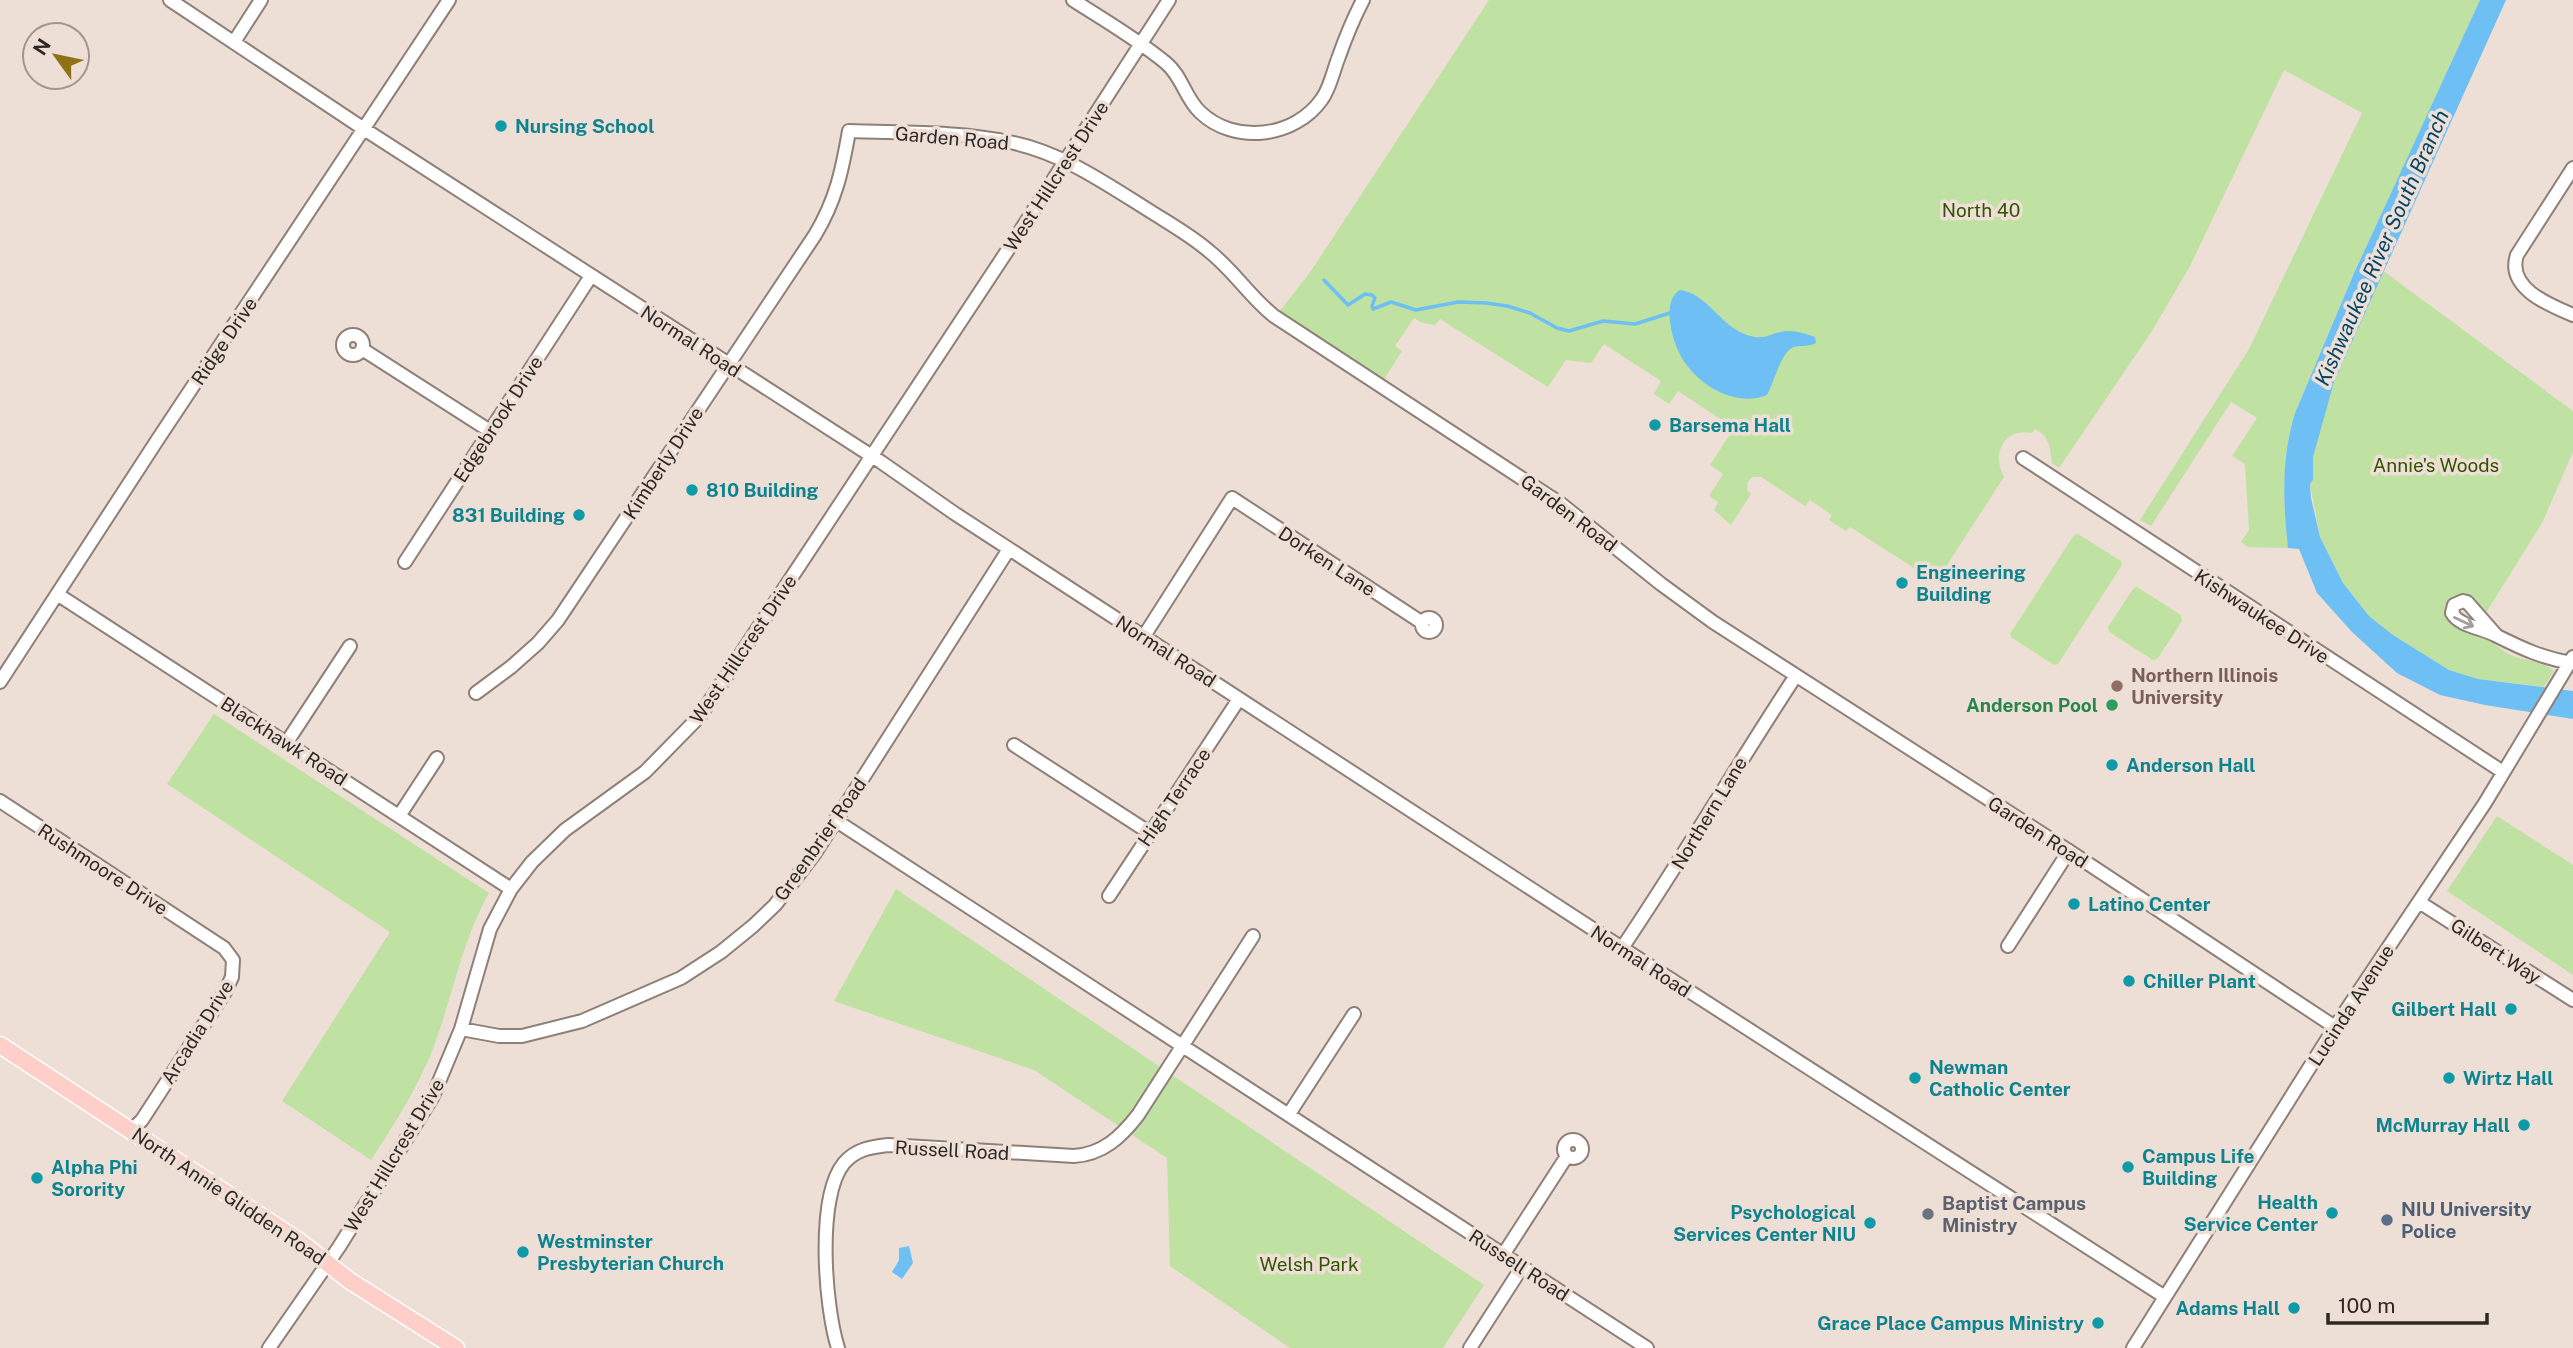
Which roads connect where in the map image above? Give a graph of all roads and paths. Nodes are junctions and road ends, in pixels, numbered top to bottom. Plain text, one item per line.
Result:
1 (170, 0) edge
2 (261, 0) edge
3 (449, 0) edge
4 (1073, 0) edge
5 (1169, 0) edge
6 (1363, 0) edge
7 (234, 42) junction
8 (1141, 44) junction
9 (364, 129) junction
10 (1064, 161) junction
11 (2573, 168) edge
12 (828, 213) joint
13 (592, 276) junction
14 (2573, 315) edge
15 (362, 349) dead end
16 (728, 365) junction
17 (490, 431) junction
18 (872, 457) junction
19 (2023, 458) dead end
20 (1009, 549) junction
21 (405, 562) dead end
22 (57, 594) junction
23 (1421, 622) dead end
24 (2496, 635) dead end
25 (1144, 636) junction
26 (350, 646) dead end
27 (2572, 661) edge
28 (1795, 677) junction
29 (0, 682) edge
30 (476, 693) dead end
31 (1239, 699) junction
32 (287, 742) junction
33 (1014, 745) dead end
34 (437, 758) dead end
35 (2503, 772) junction
36 (0, 801) edge
37 (399, 816) junction
38 (835, 820) junction
39 (1150, 833) junction
40 (2070, 851) junction
41 (511, 889) junction
42 (1108, 896) dead end
43 (2419, 902) junction
44 (1253, 936) dead end
45 (206, 937) joint
46 (2008, 946) dead end
47 (1622, 948) junction
48 (2573, 1000) edge
49 (1354, 1014) dead end
50 (2335, 1027) junction
51 (461, 1029) junction
52 (0, 1045) edge
53 (1180, 1046) junction
54 (1289, 1114) junction
55 (131, 1131) junction
56 (1567, 1156) dead end
57 (1503, 1255) junction
58 (328, 1262) junction
59 (1522, 1267) junction
60 (2165, 1297) junction
61 (269, 1348) edge
62 (456, 1348) edge
63 (838, 1348) edge
64 (1470, 1348) edge
65 (1647, 1348) edge
66 (2133, 1348) edge

1 - 7 street, Normal Road
2 - 7 street
3 - 9 street, Ridge Drive
4 - 8 street
5 - 8 street, West Hillcrest Drive
6 - 8 street
7 - 9 street, Normal Road
8 - 10 street, West Hillcrest Drive
9 - 13 street, Normal Road
9 - 22 street, Ridge Drive
10 - 12 street, Garden Road
10 - 18 street, West Hillcrest Drive
10 - 28 street, Garden Road
11 - 14 street
12 - 16 street, Kimberly Drive
13 - 16 street, Normal Road
13 - 17 street, Edgebrook Drive
15 - 17 street
16 - 18 street, Normal Road
16 - 30 street, Kimberly Drive
17 - 21 street, Edgebrook Drive
18 - 20 street, Normal Road
18 - 41 street, West Hillcrest Drive
19 - 35 street, Kishwaukee Drive
20 - 25 street, Normal Road
20 - 38 street, Greenbrier Road
22 - 29 street, Ridge Drive
22 - 32 street, Blackhawk Road
23 - 25 street, Dorken Lane
24 - 27 street
25 - 31 street, Normal Road
26 - 32 street
27 - 35 street, Lucinda Avenue
28 - 40 street, Garden Road
28 - 47 street, Northern Lane
31 - 39 street, High Terrace
31 - 47 street, Normal Road
32 - 37 street, Blackhawk Road
33 - 39 street
34 - 37 street
35 - 43 street, Lucinda Avenue
36 - 45 street, Rushmoore Drive
37 - 41 street, Blackhawk Road
38 - 51 street, Greenbrier Road
38 - 53 street, Russell Road
39 - 42 street, High Terrace
40 - 46 street
40 - 50 street, Garden Road
41 - 51 street, West Hillcrest Drive
43 - 48 street, Gilbert Way
43 - 50 street, Lucinda Avenue
44 - 53 street
45 - 55 street, Arcadia Drive
47 - 60 street, Normal Road
49 - 54 street
50 - 60 street, Lucinda Avenue
51 - 58 street, West Hillcrest Drive
52 - 55 main road, North Annie Glidden Road
53 - 54 street, Russell Road
53 - 63 street, Russell Road
54 - 57 street, Russell Road
55 - 58 main road, North Annie Glidden Road
56 - 57 street
57 - 59 street, Russell Road
58 - 61 street, West Hillcrest Drive
58 - 62 main road, North Annie Glidden Road
59 - 64 street
59 - 65 street, Russell Road
60 - 66 street, Lucinda Avenue

